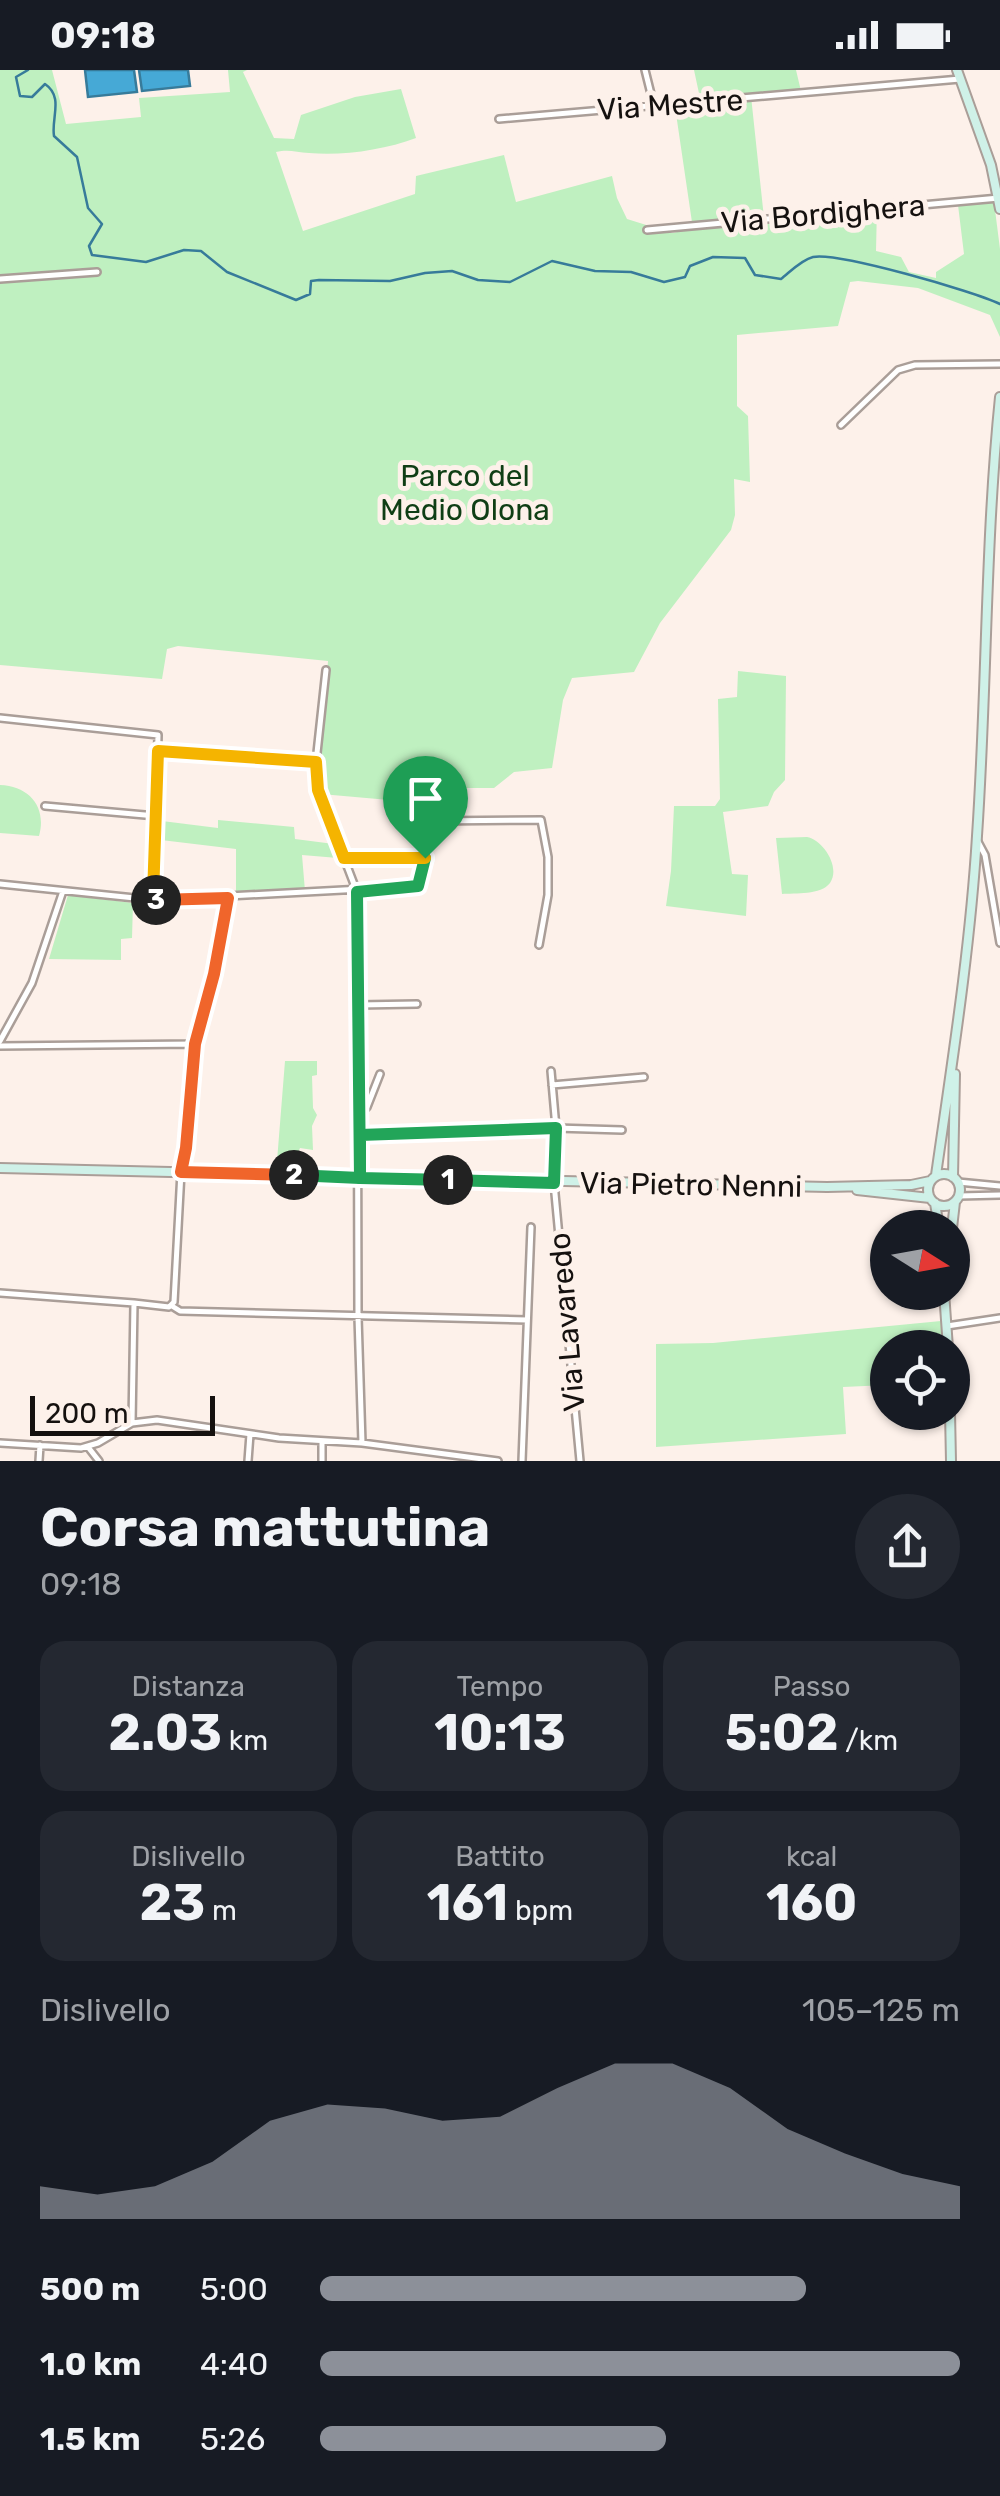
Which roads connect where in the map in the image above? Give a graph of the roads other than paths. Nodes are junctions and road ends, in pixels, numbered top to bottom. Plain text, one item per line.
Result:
1 (645, 70) edge
2 (959, 74) edge
3 (654, 106) junction
4 (500, 119) dead end
5 (999, 198) edge
6 (1000, 209) edge
7 (648, 230) dead end
8 (96, 272) dead end
9 (0, 279) edge
10 (1000, 364) edge
11 (1000, 397) edge
12 (841, 424) dead end
13 (326, 670) dead end
14 (0, 718) edge
15 (158, 751) junction
16 (316, 762) junction
17 (44, 806) dead end
18 (156, 816) junction
19 (977, 840) junction
20 (344, 858) junction
21 (425, 858) junction
22 (0, 884) edge
23 (63, 891) junction
24 (357, 892) junction
25 (228, 898) junction
26 (154, 900) junction
27 (1000, 942) edge
28 (539, 945) dead end
29 (417, 1004) dead end
30 (358, 1006) junction
31 (956, 1035) junction
32 (0, 1043) edge
33 (195, 1044) junction
34 (551, 1070) dead end
35 (380, 1074) dead end
36 (644, 1077) dead end
37 (552, 1086) junction
38 (360, 1114) junction
39 (556, 1128) junction
40 (622, 1130) dead end
41 (360, 1135) junction
42 (0, 1168) edge
43 (181, 1172) junction
44 (360, 1178) junction
45 (933, 1178) junction
46 (956, 1179) junction
47 (554, 1183) junction
48 (1000, 1186) edge
49 (827, 1187) junction
50 (1000, 1196) edge
51 (957, 1199) junction
52 (932, 1201) junction
53 (934, 1210) edge
54 (955, 1210) edge
55 (531, 1227) dead end
56 (0, 1293) edge
57 (134, 1303) junction
58 (172, 1306) junction
59 (947, 1310) edge
60 (358, 1317) junction
61 (1000, 1318) edge
62 (527, 1320) junction
63 (947, 1326) junction
64 (947, 1330) edge
65 (132, 1423) junction
66 (950, 1430) edge
67 (250, 1434) junction
68 (322, 1442) junction
69 (0, 1443) edge
70 (362, 1443) junction
71 (40, 1446) junction
72 (88, 1447) junction
73 (38, 1461) edge
74 (99, 1461) edge
75 (248, 1461) edge
76 (322, 1461) edge
77 (498, 1461) edge
78 (522, 1461) edge
79 (580, 1461) edge
80 (951, 1461) edge

1 - 3 street
2 - 3 street, Via Mestre
2 - 5 main road
3 - 4 street, Via Mestre
5 - 6 main road
5 - 7 street, Via Bordighera
8 - 9 street
10 - 12 street
11 - 19 main road
13 - 16 street
14 - 15 street
15 - 16 street
15 - 18 street
16 - 20 street
17 - 18 street
18 - 26 street
19 - 27 street
19 - 31 main road
20 - 21 street
20 - 24 street
21 - 24 street
21 - 28 street
22 - 23 street
23 - 26 street
23 - 32 street
24 - 25 street
24 - 30 street
25 - 26 street
25 - 33 street
29 - 30 street
30 - 38 street
31 - 45 main road
31 - 46 main road
32 - 33 street
33 - 43 street
34 - 37 street, Via Lavaredo
35 - 38 street
36 - 37 street
37 - 39 street, Via Lavaredo
38 - 41 street
39 - 40 street
39 - 41 street
39 - 47 street, Via Lavaredo
41 - 44 street
42 - 43 main road, Via Pietro Nenni
43 - 44 main road, Via Pietro Nenni
43 - 58 street
44 - 47 main road, Via Pietro Nenni
44 - 60 street
45 - 46 main road, Via Pietro Nenni
45 - 49 main road, Via Pietro Nenni
45 - 52 main road
46 - 48 street
46 - 51 main road
47 - 49 main road, Via Pietro Nenni
47 - 79 street, Via Lavaredo
49 - 52 main road, Via Pietro Nenni
50 - 51 street
51 - 52 main road, Via Pietro Nenni
51 - 54 main road
52 - 53 main road
55 - 62 street
56 - 57 street
57 - 58 street
57 - 65 street
58 - 60 street
59 - 63 main road
60 - 62 street
60 - 70 street
61 - 63 street
62 - 78 street
63 - 64 main road
65 - 67 street
65 - 72 street
66 - 80 main road
67 - 68 street
67 - 75 street
68 - 70 street
68 - 76 street
69 - 71 street
70 - 77 street
71 - 72 street
71 - 73 street
72 - 74 street

